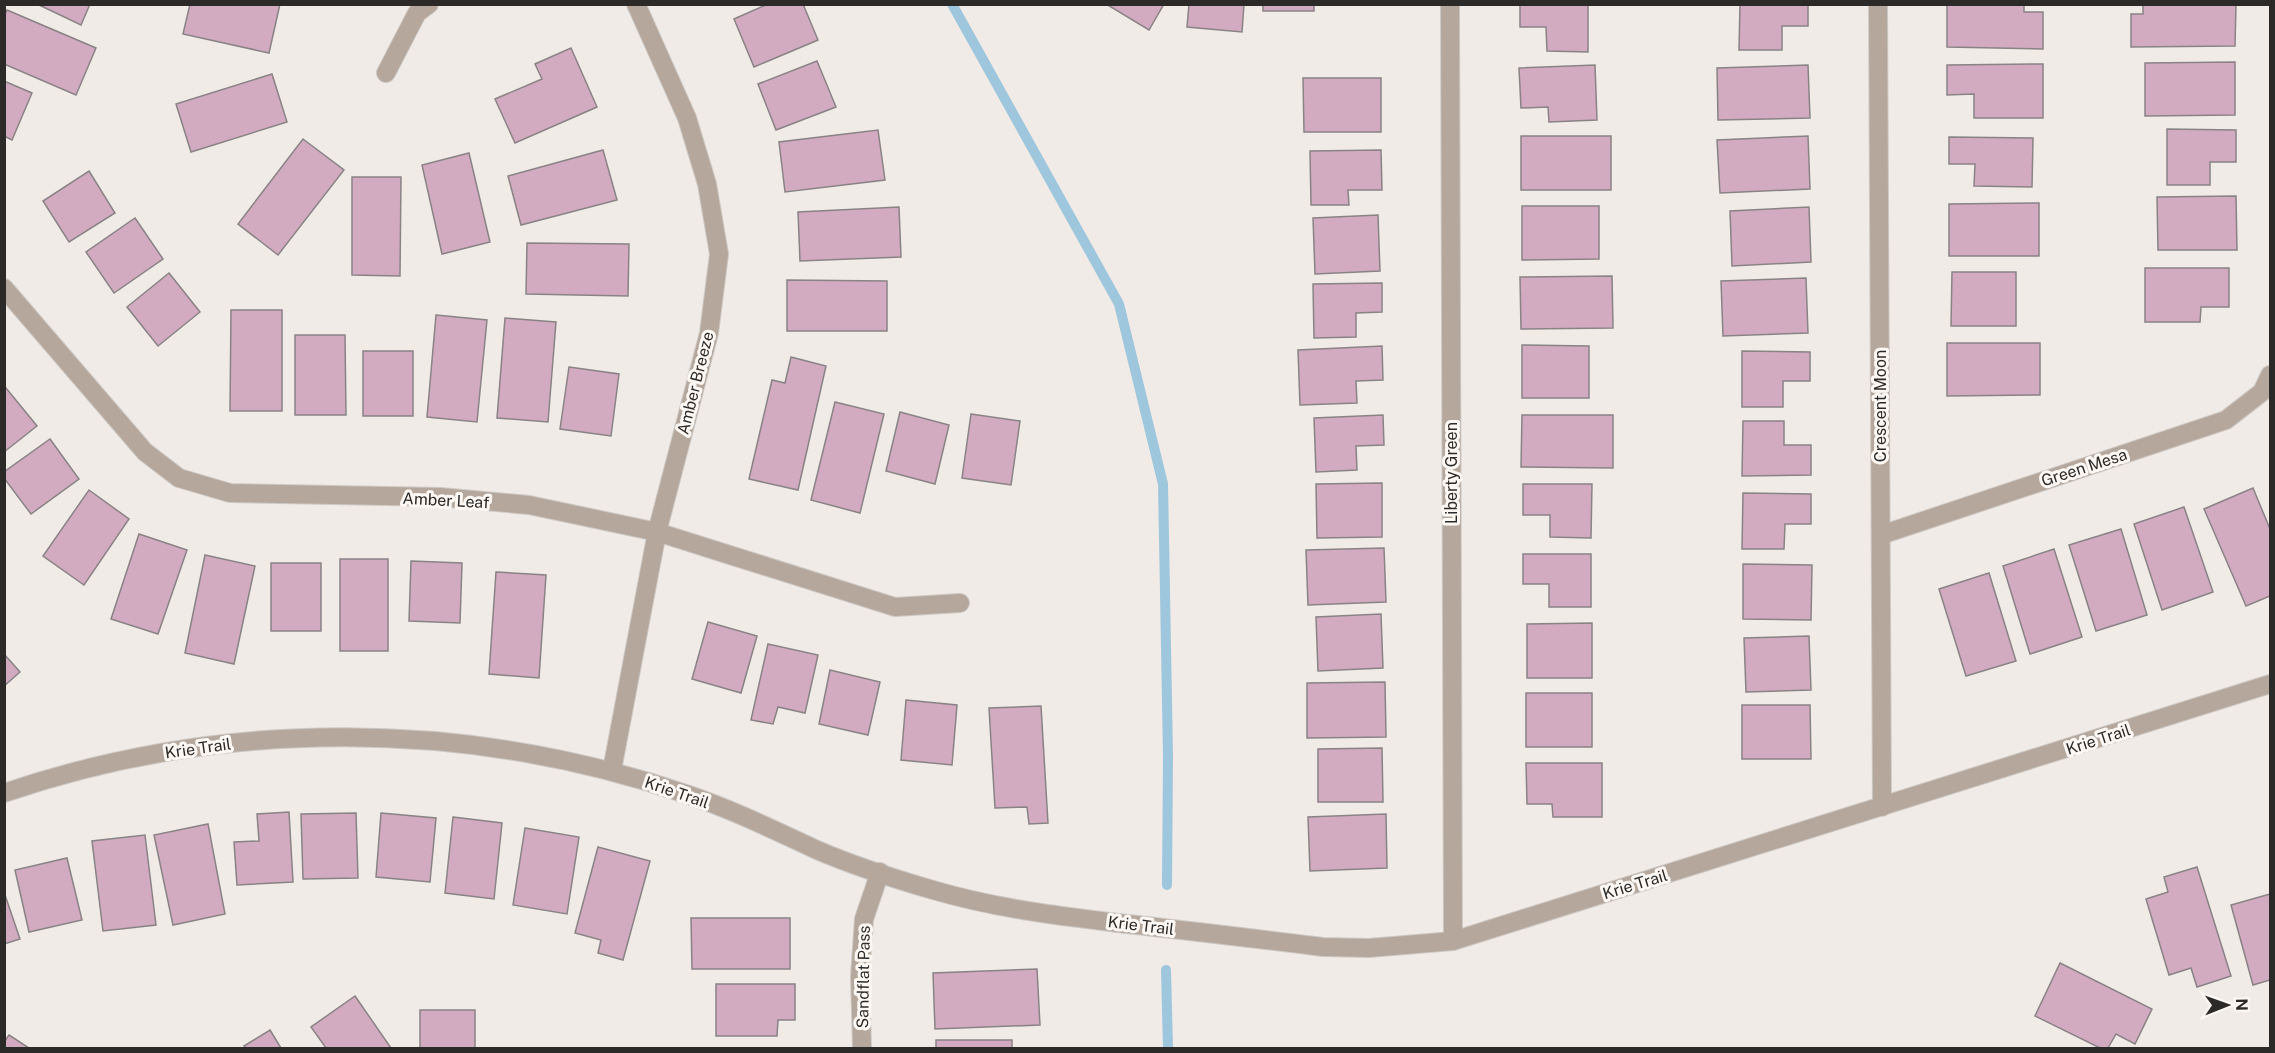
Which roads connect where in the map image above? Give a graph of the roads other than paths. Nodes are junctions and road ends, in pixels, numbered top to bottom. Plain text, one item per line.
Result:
1 (429, 4) edge
2 (636, 4) edge
3 (1449, 4) edge
4 (1878, 4) edge
5 (386, 73) dead end
6 (4, 288) edge
7 (2271, 375) edge
8 (657, 532) junction
9 (1881, 535) junction
10 (960, 603) dead end
11 (2271, 684) edge
12 (612, 770) junction
13 (4, 793) edge
14 (1882, 807) junction
15 (880, 872) junction
16 (1453, 941) junction
17 (862, 1048) edge

1 - 5 street
2 - 8 street, Amber Breeze
3 - 16 street, Liberty Green
4 - 9 street, Crescent Moon
6 - 8 street, Amber Leaf
7 - 9 street, Green Mesa
8 - 10 street, Amber Leaf
8 - 12 street, Amber Breeze
9 - 14 street, Crescent Moon
11 - 14 street, Krie Trail
12 - 13 street, Krie Trail
12 - 15 street, Krie Trail
14 - 16 street, Krie Trail
15 - 16 street, Krie Trail
15 - 17 street, Sandflat Pass

